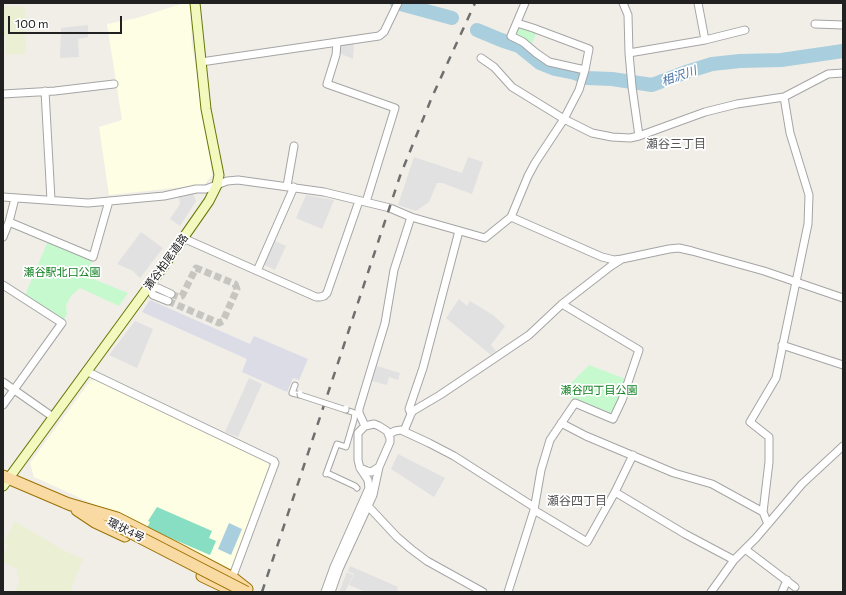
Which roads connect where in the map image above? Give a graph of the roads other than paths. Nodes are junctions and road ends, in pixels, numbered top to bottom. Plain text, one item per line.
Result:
1 (195, 3) edge
2 (525, 3) edge
3 (623, 3) edge
4 (698, 3) edge
5 (397, 4) edge
6 (517, 23) junction
7 (816, 24) dead end
8 (843, 26) edge
9 (745, 30) dead end
10 (705, 40) junction
11 (337, 43) junction
12 (629, 53) junction
13 (480, 58) dead end
14 (201, 62) junction
15 (843, 73) edge
16 (584, 74) junction
17 (114, 84) dead end
18 (45, 91) junction
19 (3, 94) edge
20 (784, 97) junction
21 (564, 119) junction
22 (640, 136) junction
23 (294, 146) dead end
24 (217, 185) junction
25 (291, 186) junction
26 (3, 197) edge
27 (15, 198) junction
28 (51, 200) junction
29 (110, 202) junction
30 (363, 202) junction
31 (411, 217) junction
32 (511, 217) junction
33 (10, 222) junction
34 (459, 231) junction
35 (3, 237) edge
36 (183, 238) junction
37 (622, 260) junction
38 (257, 271) junction
39 (796, 282) junction
40 (3, 285) edge
41 (148, 287) junction
42 (169, 298) tunnel mouth
43 (843, 298) edge
44 (562, 304) junction
45 (782, 345) junction
46 (843, 365) edge
47 (86, 371) junction
48 (3, 382) edge
49 (295, 385) dead end
50 (14, 390) junction
51 (3, 405) edge
52 (411, 414) junction
53 (53, 417) junction
54 (561, 423) junction
55 (365, 426) junction
56 (404, 431) junction
57 (389, 434) junction
58 (843, 446) edge
59 (633, 455) junction
60 (360, 468) junction
61 (380, 468) junction
62 (5, 480) edge
63 (357, 488) dead end
64 (615, 492) junction
65 (66, 503) junction
66 (368, 506) junction
67 (534, 509) junction
68 (763, 512) junction
69 (768, 524) junction
70 (745, 549) junction
71 (734, 560) junction
72 (233, 578) junction
73 (787, 580) junction
74 (796, 588) dead end
75 (226, 590) edge
76 (240, 592) edge
77 (246, 592) edge
78 (250, 592) edge
79 (325, 592) edge
80 (331, 592) edge
81 (483, 592) edge
82 (508, 592) edge
83 (711, 592) edge
84 (782, 592) edge

1 - 14 main road, 瀬谷柏尾道路
2 - 6 street
3 - 12 street
4 - 10 street
5 - 11 street
6 - 16 street
6 - 16 street
7 - 8 street
9 - 10 street
10 - 12 street
11 - 14 street
11 - 30 street
12 - 22 street
13 - 21 street
14 - 24 main road, 瀬谷柏尾道路
15 - 20 street
16 - 21 street
17 - 18 street
18 - 19 street
18 - 28 street
20 - 22 street
20 - 39 street
21 - 22 street
21 - 32 street
23 - 25 street
24 - 25 street
24 - 29 street
24 - 36 main road, 瀬谷柏尾道路
25 - 30 street
25 - 38 street
26 - 27 street
27 - 28 street
27 - 33 street
28 - 29 street
29 - 33 street
30 - 31 street
30 - 38 street
31 - 34 street
31 - 55 street
32 - 34 street
32 - 37 street
33 - 35 street
34 - 52 street
36 - 38 street
36 - 41 main road, 瀬谷柏尾道路
37 - 39 street
37 - 44 street
39 - 43 street
39 - 45 street
40 - 50 street
41 - 42 street
41 - 47 main road, 瀬谷柏尾道路
44 - 52 street
44 - 54 street
45 - 46 street
45 - 68 street
47 - 53 main road, 瀬谷柏尾道路
47 - 72 street
48 - 50 street
49 - 63 street, bridge
50 - 51 street
50 - 53 street
52 - 56 street
53 - 62 main road, 瀬谷柏尾道路
54 - 59 street
54 - 67 street
55 - 57 street
55 - 60 street
56 - 57 street
56 - 67 street
57 - 61 street
58 - 69 street
59 - 64 street
59 - 68 street
60 - 61 street
60 - 79 street
61 - 66 street
62 - 65 main road, 環状4号
64 - 67 street
64 - 71 street
65 - 72 main road
65 - 75 main road
65 - 77 main road, 環状4号, bridge
66 - 80 street
66 - 81 street
67 - 82 street
68 - 69 street
69 - 70 street
70 - 71 street
70 - 73 street
71 - 83 street
72 - 75 street
72 - 78 main road
73 - 74 street
73 - 84 street
75 - 76 main road

